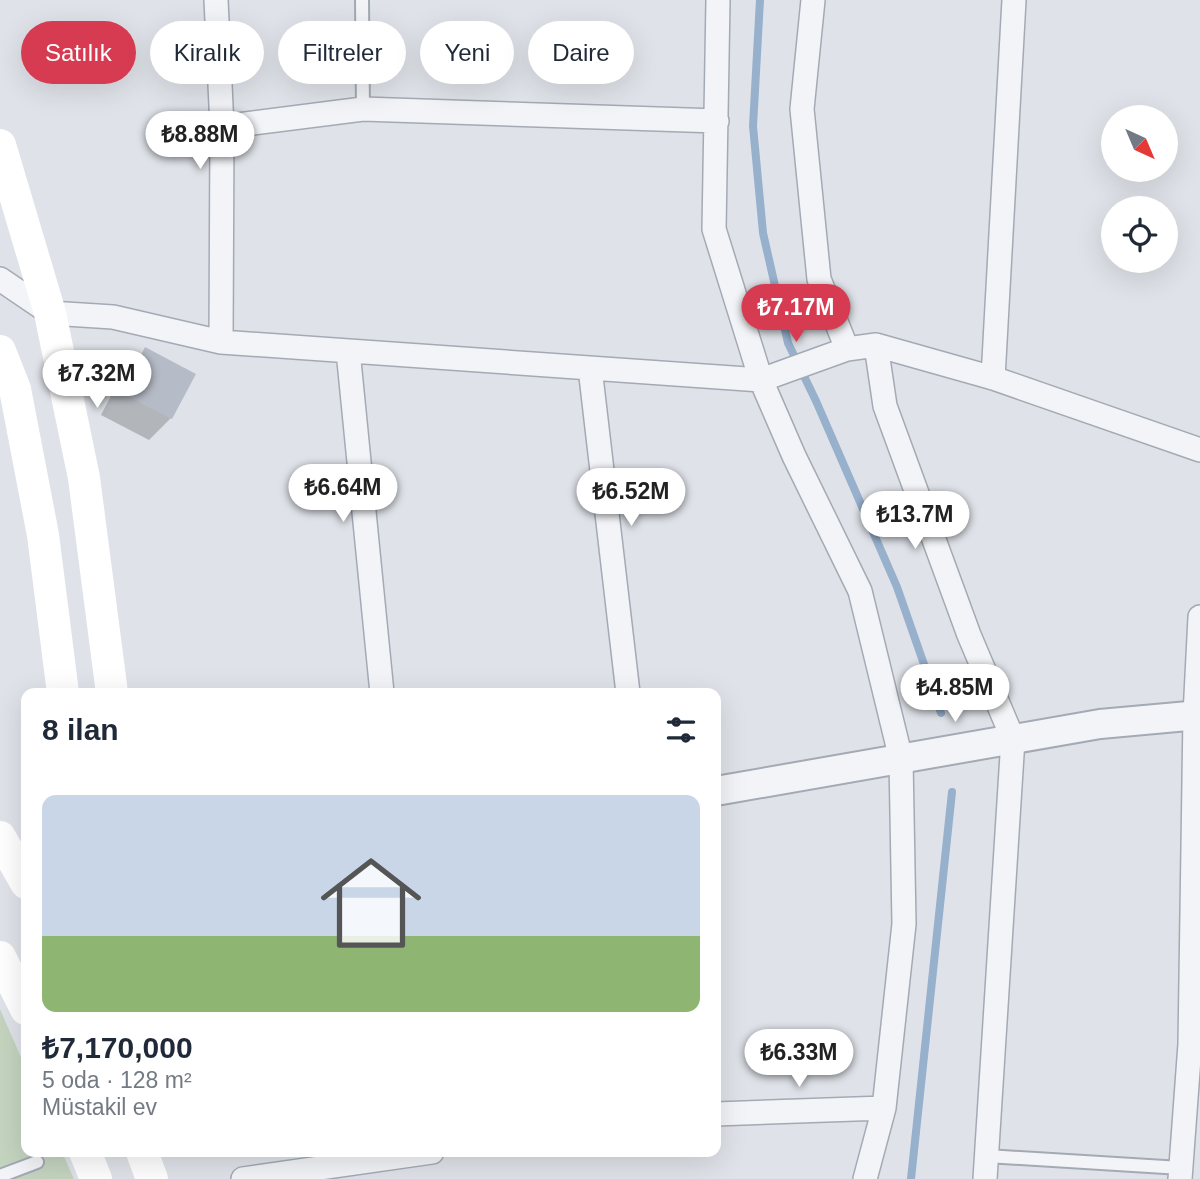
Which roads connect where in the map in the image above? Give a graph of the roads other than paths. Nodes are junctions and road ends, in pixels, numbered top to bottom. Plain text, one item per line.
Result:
1 (216, 0) edge
2 (362, 0) edge
3 (718, 0) edge
4 (813, 0) edge
5 (1014, 0) edge
6 (363, 109) junction
7 (717, 121) junction
8 (222, 127) junction
9 (0, 145) edge
10 (0, 279) edge
11 (50, 313) junction
12 (221, 342) junction
13 (876, 345) junction
14 (847, 349) junction
15 (0, 351) edge
16 (348, 351) junction
17 (590, 368) junction
18 (992, 378) junction
19 (761, 380) junction
20 (1200, 450) edge
21 (1200, 617) edge
22 (62, 688) edge
23 (111, 688) edge
24 (382, 688) edge
25 (627, 688) edge
26 (1198, 715) edge
27 (1013, 739) junction
28 (901, 759) junction
29 (721, 789) edge
30 (0, 837) edge
31 (18, 874) edge
32 (0, 957) edge
33 (21, 999) edge
34 (884, 1108) junction
35 (721, 1114) edge
36 (87, 1157) edge
37 (144, 1157) edge
38 (398, 1157) edge
39 (37, 1163) dead end
40 (986, 1168) edge
41 (1181, 1174) edge
42 (0, 1176) edge
43 (96, 1179) edge
44 (152, 1179) edge
45 (247, 1179) edge
46 (865, 1179) edge

1 - 8 street
2 - 6 lane
3 - 7 street
4 - 14 street
5 - 18 street
6 - 7 street
6 - 8 street
7 - 19 street
8 - 12 street
9 - 11 main road
10 - 11 street
11 - 12 street
11 - 23 main road
12 - 16 street
13 - 14 street
13 - 18 street
13 - 27 street
14 - 19 street
15 - 22 main road
16 - 17 street
16 - 24 street
17 - 19 street
17 - 25 street
18 - 20 street
19 - 28 street
21 - 26 street
26 - 27 street
26 - 41 street
27 - 28 street
27 - 40 street
28 - 29 street
28 - 34 street
30 - 31 main road
32 - 33 main road
34 - 35 street
34 - 46 street
36 - 43 main road
37 - 44 main road
38 - 45 street
39 - 42 lane
40 - 41 lane

